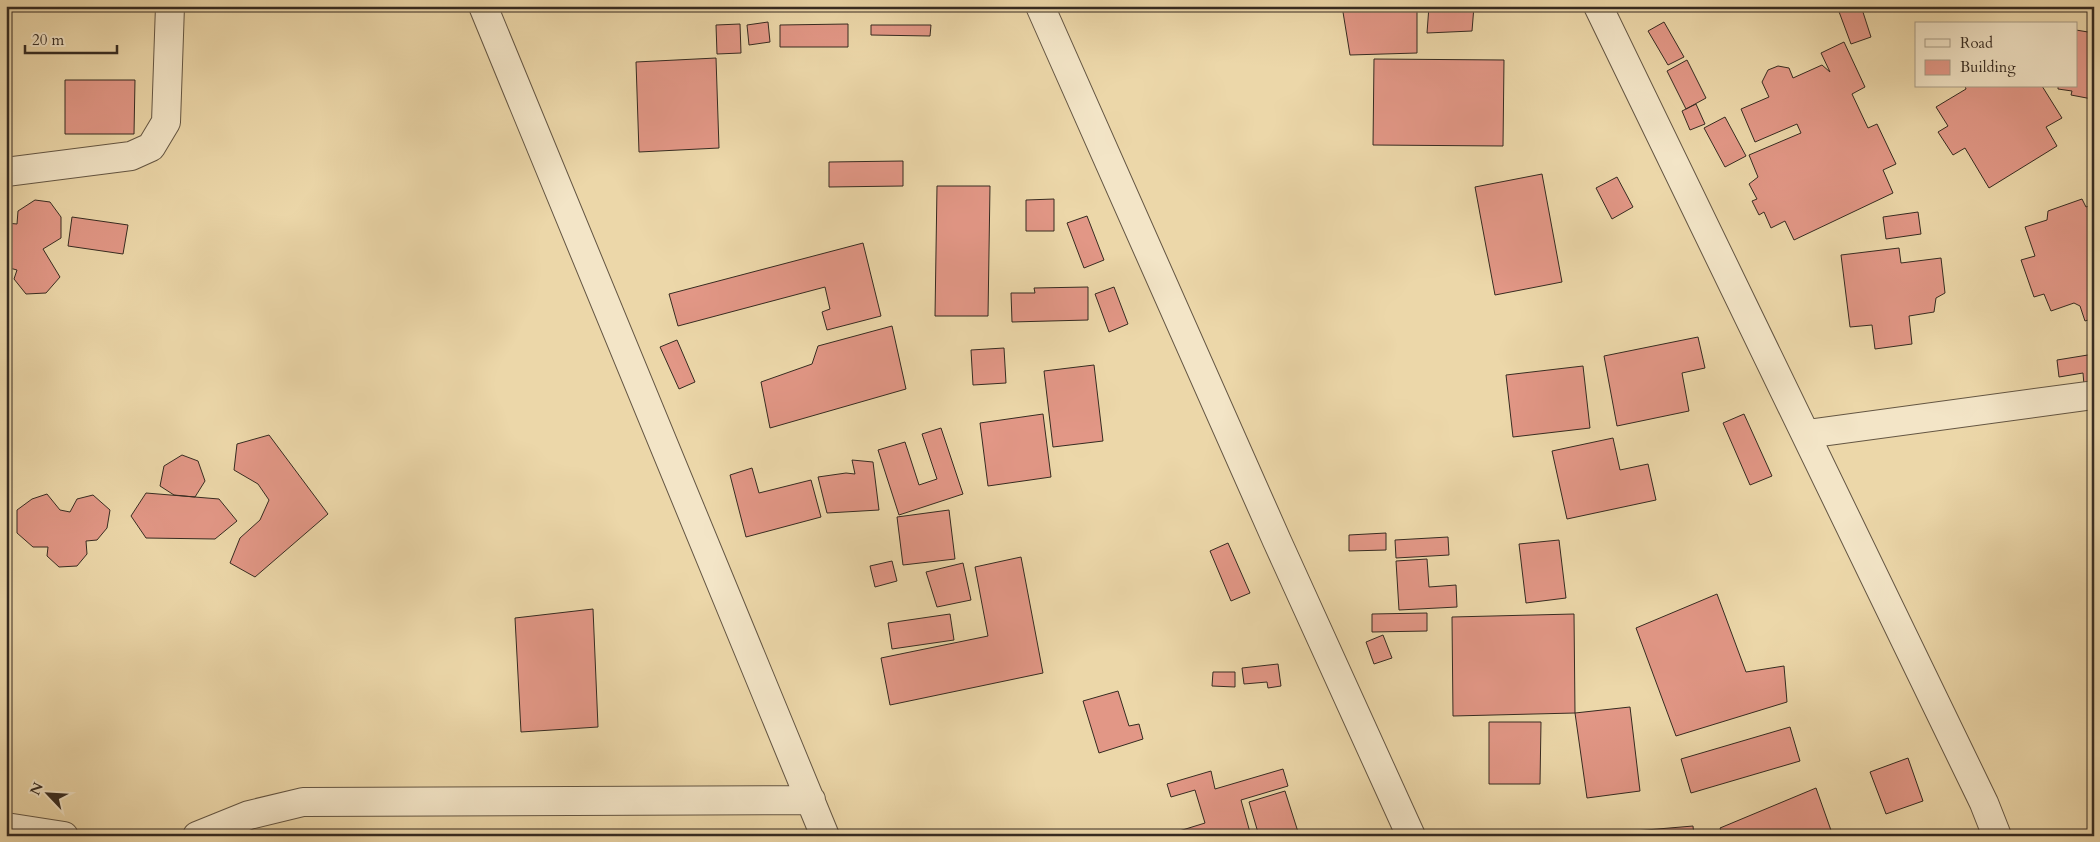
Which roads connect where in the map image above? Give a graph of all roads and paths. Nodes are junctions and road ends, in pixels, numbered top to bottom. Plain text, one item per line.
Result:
1 (170, 6) edge
2 (483, 6) edge
3 (1040, 6) edge
4 (1598, 6) edge
5 (6, 172) edge
6 (2094, 395) edge
7 (1807, 434) junction
8 (811, 800) junction
9 (6, 827) edge
10 (64, 836) edge
11 (197, 836) edge
12 (825, 836) edge
13 (1411, 836) edge
14 (1997, 836) edge

1 - 5 street
2 - 8 street
3 - 13 street
4 - 7 street
6 - 7 street
7 - 14 street
8 - 11 street
8 - 12 street
9 - 10 street

